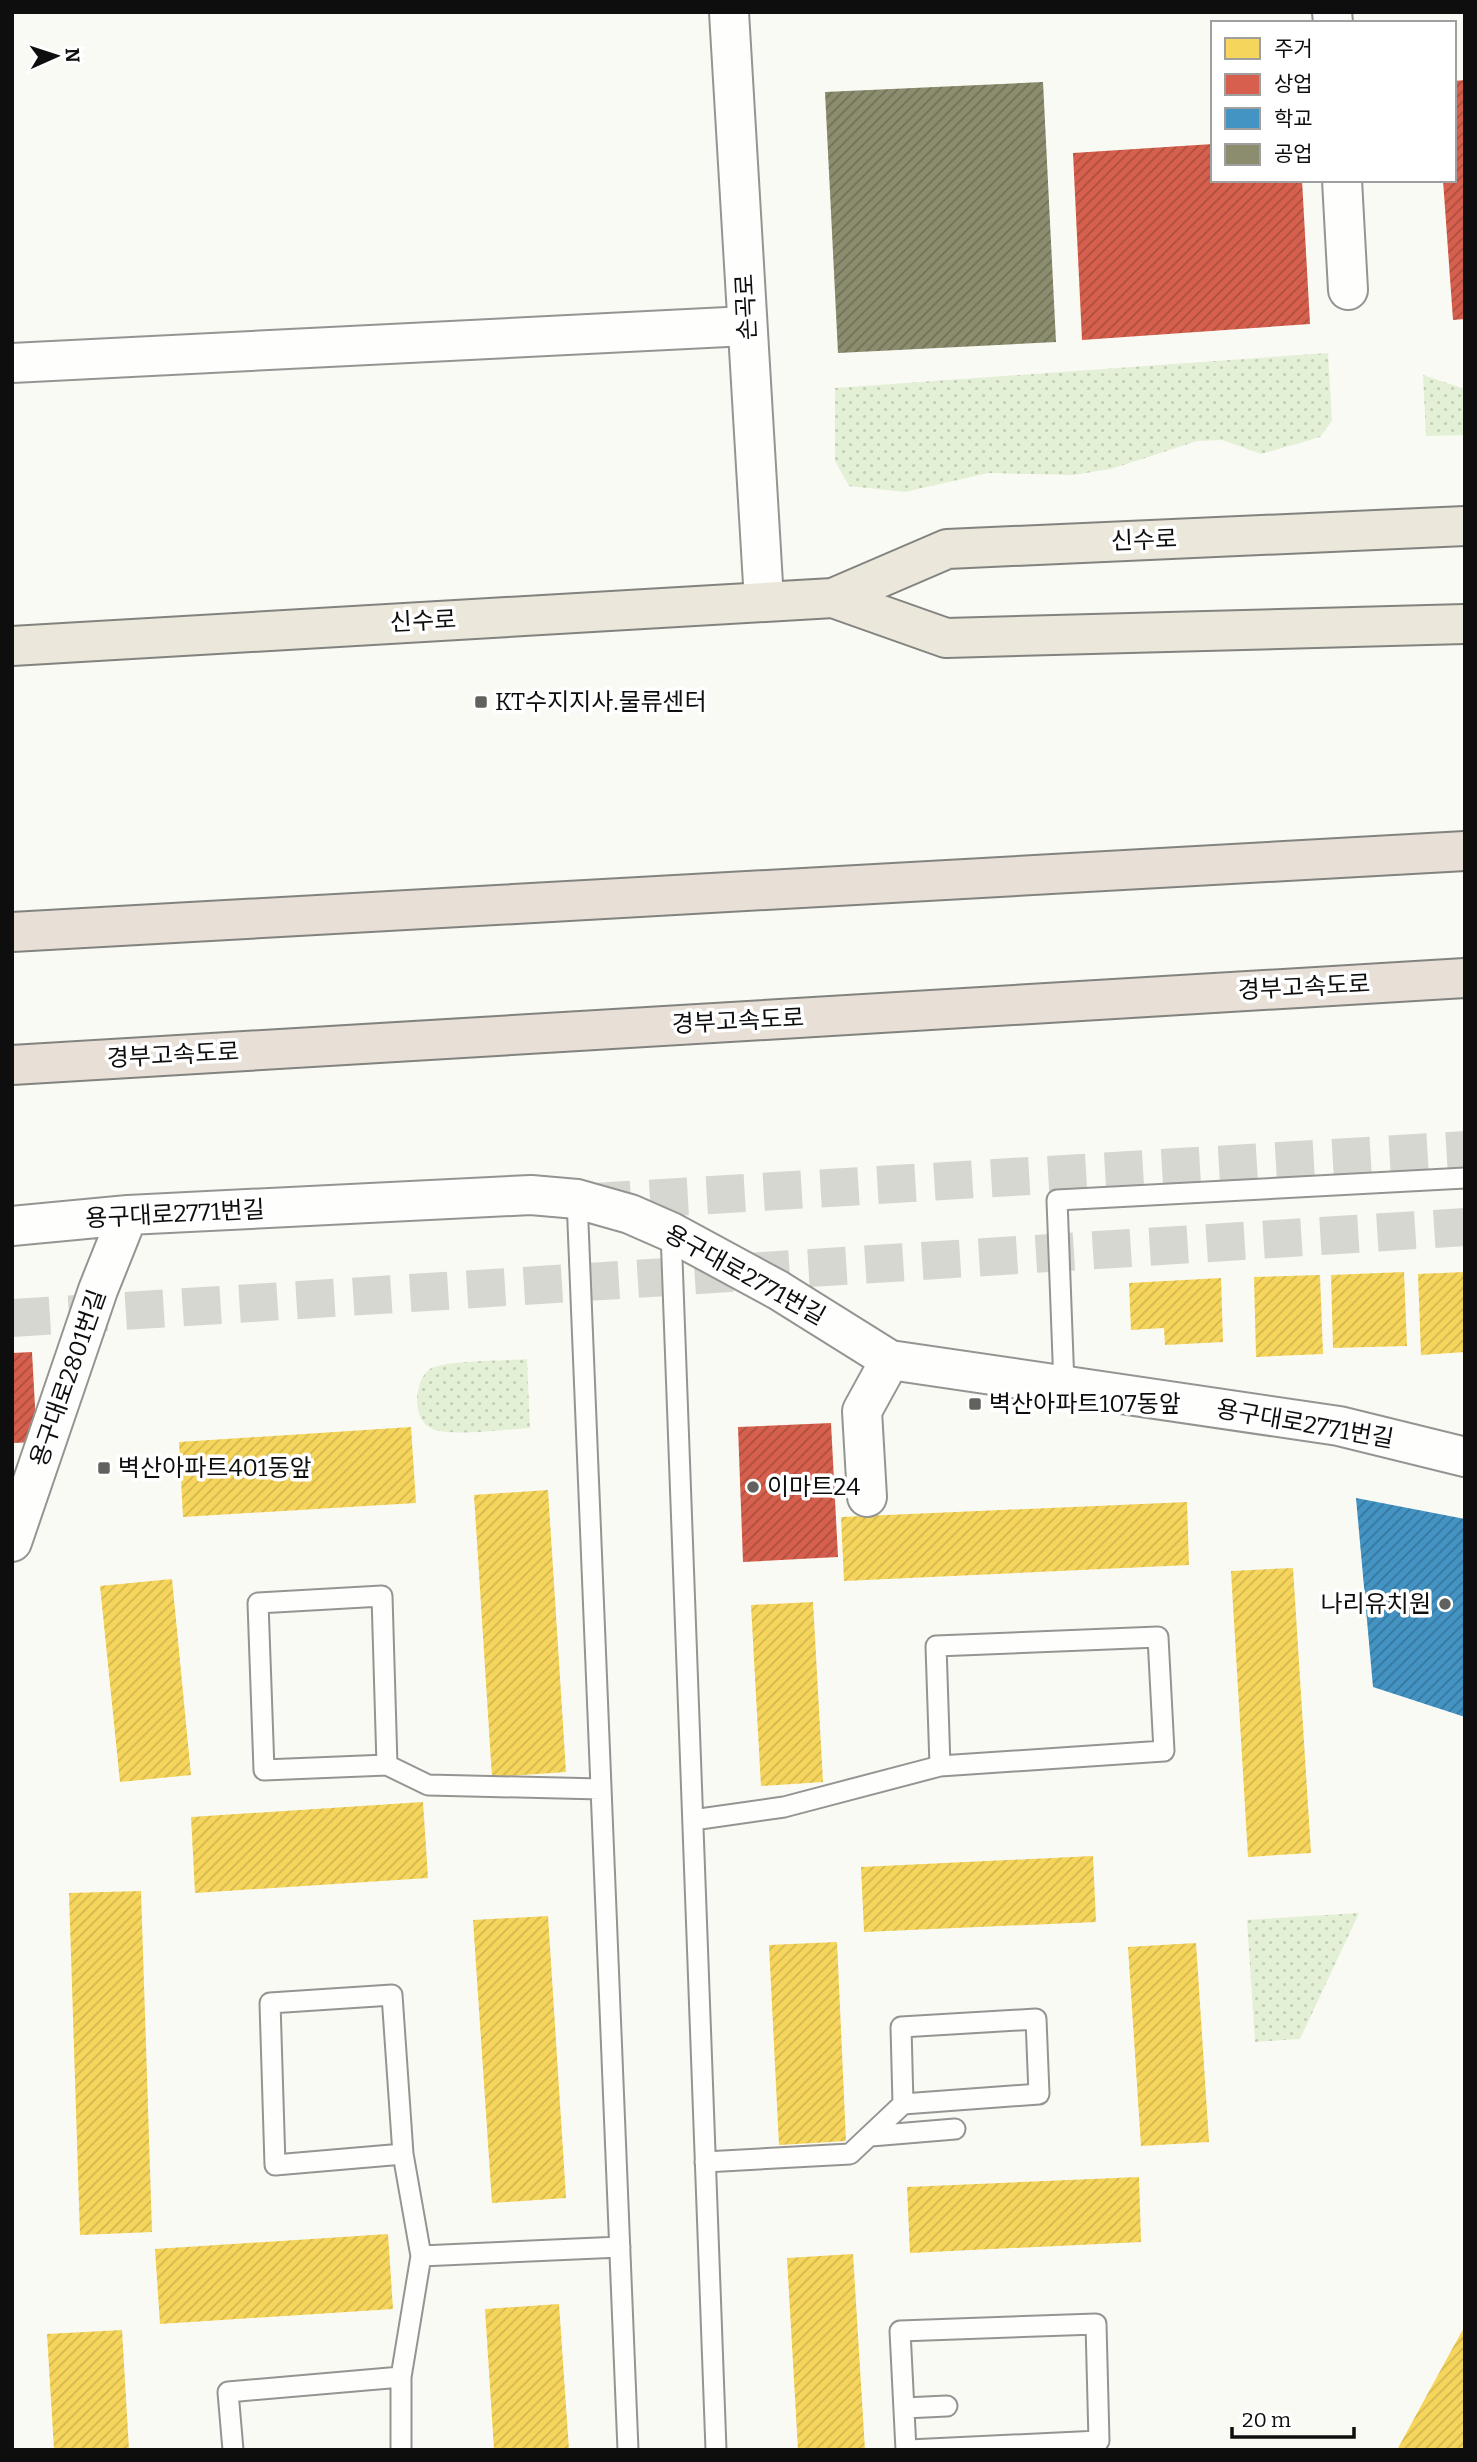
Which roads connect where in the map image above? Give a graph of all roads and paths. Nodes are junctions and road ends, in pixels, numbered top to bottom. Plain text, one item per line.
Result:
1 (730, 12) edge
2 (1342, 182) edge
3 (1348, 290) dead end
4 (747, 326) junction
5 (12, 363) edge
6 (1465, 526) edge
7 (833, 598) junction
8 (764, 601) junction
9 (1465, 624) edge
10 (12, 646) edge
11 (1465, 825) edge
12 (1465, 851) edge
13 (1330, 859) junction
14 (12, 932) edge
15 (1465, 978) edge
16 (12, 1065) edge
17 (1465, 1178) edge
18 (577, 1199) junction
19 (128, 1215) junction
20 (12, 1226) edge
21 (671, 1232) junction
22 (890, 1360) junction
23 (1064, 1385) junction
24 (1465, 1457) edge
25 (867, 1497) dead end
26 (12, 1542) edge
27 (387, 1765) junction
28 (940, 1766) junction
29 (601, 1788) junction
30 (693, 1820) junction
31 (903, 2104) junction
32 (955, 2129) dead end
33 (872, 2136) junction
34 (403, 2154) junction
35 (705, 2162) junction
36 (620, 2247) junction
37 (421, 2256) junction
38 (401, 2377) junction
39 (947, 2406) dead end
40 (904, 2408) junction
41 (233, 2450) edge
42 (401, 2450) edge
43 (628, 2450) edge
44 (716, 2450) edge
45 (907, 2450) edge

1 - 4 street, 손곡로
2 - 3 street
4 - 5 street
4 - 8 street, 손곡로
6 - 7 main road, 신수로
7 - 8 main road, 신수로
7 - 9 main road, 신수로
8 - 10 main road, 신수로
11 - 13 highway
12 - 13 highway
13 - 14 highway
15 - 16 highway, 경부고속도로
17 - 23 lane
18 - 19 street, 용구대로2771번길
18 - 21 street, 용구대로2771번길
18 - 29 lane
19 - 20 street, 용구대로2771번길
19 - 26 street, 용구대로2801번길
21 - 22 street, 용구대로2771번길
21 - 30 lane
22 - 23 street, 용구대로2771번길
22 - 25 street
23 - 24 street, 용구대로2771번길
27 - 27 lane
27 - 29 lane
28 - 28 lane
28 - 30 lane
29 - 36 lane
30 - 35 lane
31 - 31 lane
31 - 33 lane
32 - 33 lane
33 - 35 lane
34 - 34 lane
34 - 37 lane
35 - 44 lane
36 - 37 lane
36 - 43 lane
37 - 38 lane
38 - 41 lane
38 - 42 lane
39 - 40 lane
40 - 45 lane
40 - 45 lane

